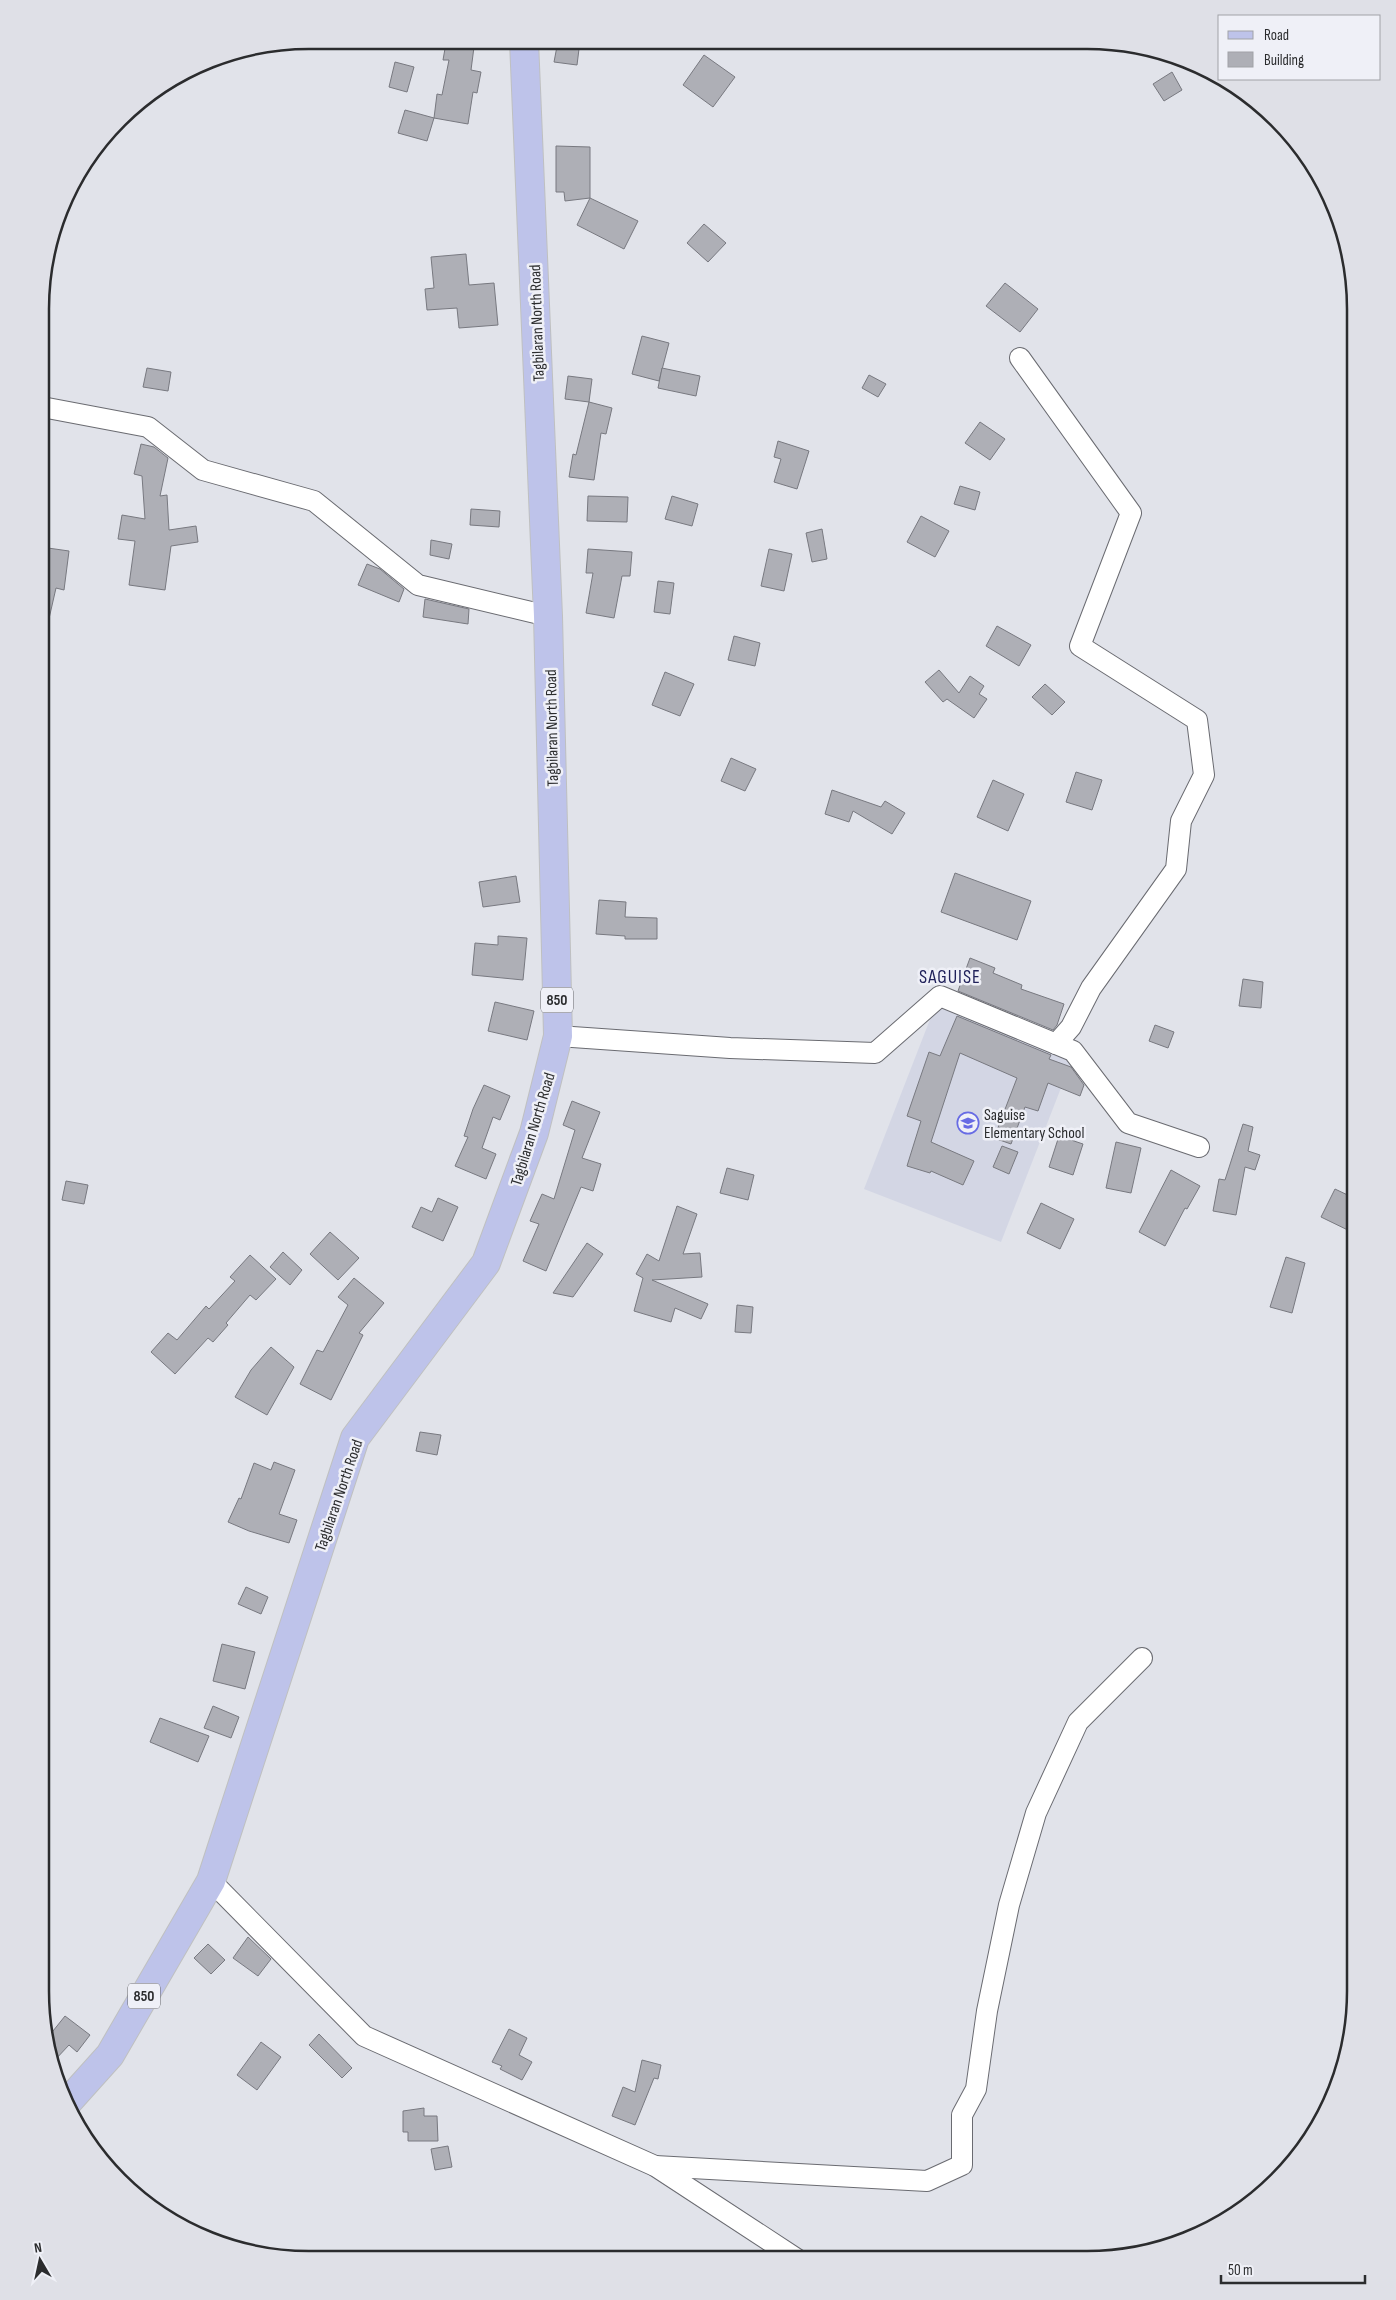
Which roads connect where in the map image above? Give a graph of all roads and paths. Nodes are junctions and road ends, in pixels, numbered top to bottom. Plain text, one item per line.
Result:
1 (524, 49) edge
2 (1020, 358) dead end
3 (49, 408) edge
4 (548, 616) junction
5 (558, 1036) junction
6 (1056, 1044) junction
7 (1199, 1147) dead end
8 (1142, 1658) dead end
9 (211, 1881) junction
10 (72, 2097) edge
11 (655, 2166) junction
12 (786, 2251) edge

1 - 4 main road, Tagbilaran North Road / 850
2 - 6 street
3 - 4 street
4 - 5 main road, Tagbilaran North Road / 850
5 - 6 street
5 - 9 main road, Tagbilaran North Road / 850
6 - 7 street
8 - 11 street
9 - 10 main road, Tagbilaran North Road / 850
9 - 11 street
11 - 12 street

